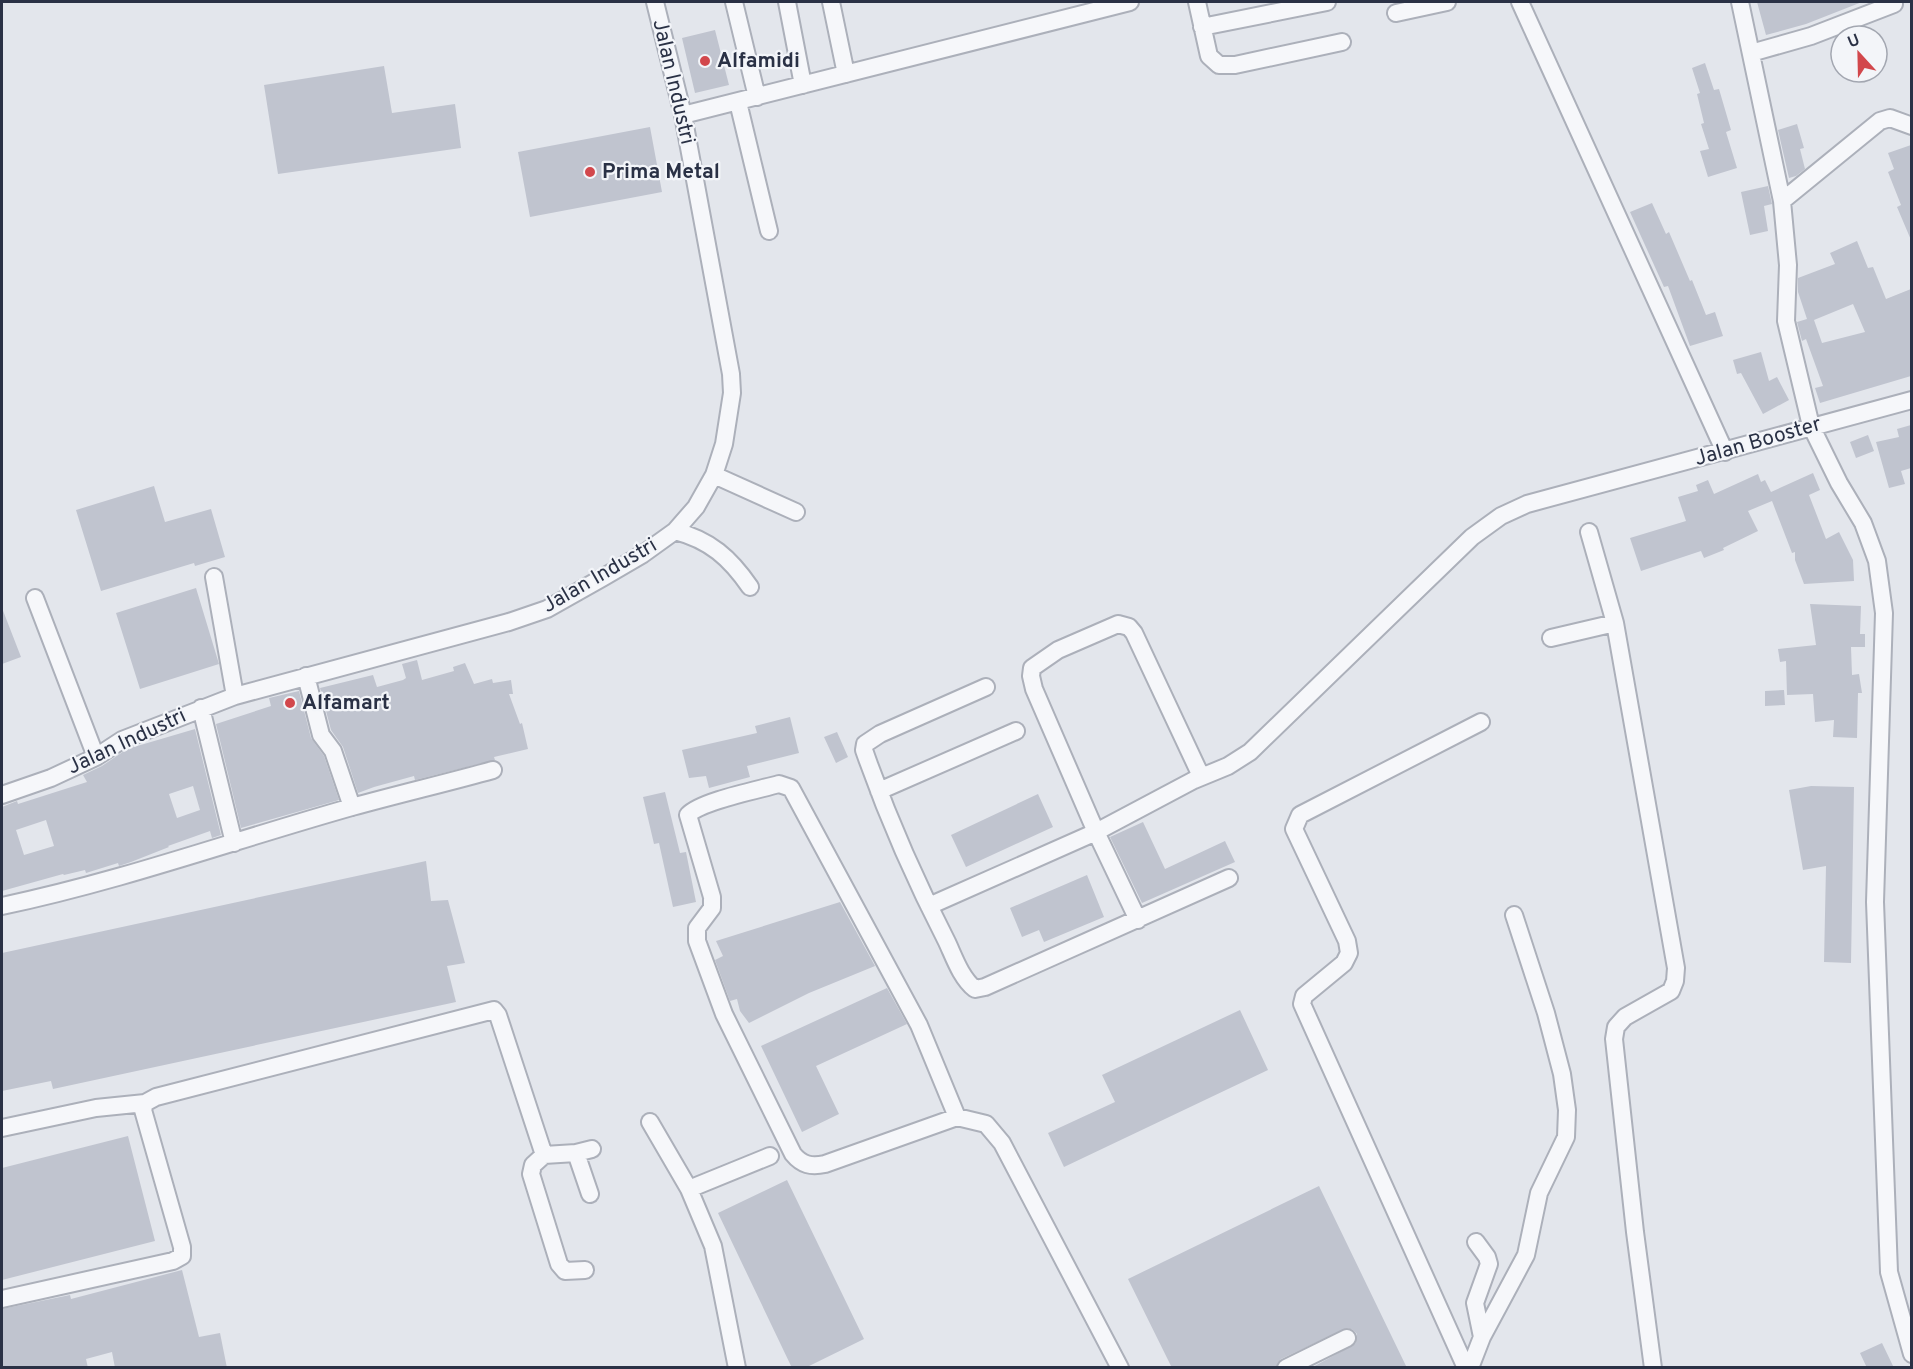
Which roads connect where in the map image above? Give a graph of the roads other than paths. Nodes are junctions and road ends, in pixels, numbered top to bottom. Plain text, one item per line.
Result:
1 (655, 2) edge
2 (734, 2) edge
3 (787, 2) edge
4 (831, 2) edge
5 (1126, 2) edge
6 (1197, 2) edge
7 (1327, 2) edge
8 (1447, 2) edge
9 (1520, 2) edge
10 (1740, 2) edge
11 (1894, 4) dead end
12 (1396, 13) dead end
13 (1202, 27) junction
14 (1342, 42) dead end
15 (1751, 53) junction
16 (846, 74) junction
17 (803, 85) junction
18 (757, 97) junction
19 (738, 102) junction
20 (683, 115) junction
21 (1911, 126) edge
22 (1782, 201) junction
23 (769, 231) dead end
24 (1911, 400) edge
25 (1811, 426) junction
26 (1725, 452) junction
27 (714, 475) junction
28 (796, 512) dead end
29 (675, 531) junction
30 (1589, 532) dead end
31 (214, 577) dead end
32 (750, 587) dead end
33 (35, 598) dead end
34 (1615, 623) junction
35 (1551, 638) dead end
36 (306, 676) junction
37 (986, 687) dead end
38 (234, 696) junction
39 (201, 708) junction
40 (1481, 722) dead end
41 (1016, 731) dead end
42 (96, 758) junction
43 (493, 770) dead end
44 (1201, 776) junction
45 (879, 791) junction
46 (2, 795) edge
47 (352, 807) junction
48 (1096, 832) junction
49 (234, 843) junction
50 (1229, 878) dead end
51 (2, 906) edge
52 (929, 906) junction
53 (1514, 915) dead end
54 (1138, 920) junction
55 (145, 1103) junction
56 (957, 1118) junction
57 (650, 1122) dead end
58 (2, 1128) edge
59 (544, 1155) junction
60 (770, 1156) dead end
61 (689, 1189) junction
62 (590, 1194) dead end
63 (1476, 1242) dead end
64 (585, 1270) dead end
65 (2, 1299) edge
66 (1482, 1337) junction
67 (1347, 1338) dead end
68 (1911, 1354) edge
69 (737, 1368) edge
70 (1120, 1368) edge
71 (1286, 1368) edge
72 (1468, 1368) edge
73 (1653, 1368) edge

1 - 20 street, Jalan Industri
2 - 18 street
3 - 17 street
4 - 16 street
5 - 16 street
6 - 13 street
7 - 13 street
8 - 12 street
9 - 26 street
10 - 15 street
11 - 15 street
13 - 14 street
15 - 22 street
16 - 17 street
17 - 18 street
18 - 19 street
19 - 20 street
19 - 23 street
20 - 27 street, Jalan Industri
21 - 22 street
22 - 25 street
24 - 25 street, Jalan Booster
25 - 26 street, Jalan Booster
25 - 68 street
26 - 44 street, Jalan Booster
27 - 28 street
27 - 29 street, Jalan Industri
29 - 32 street
29 - 36 street, Jalan Industri
30 - 34 street
31 - 38 street
33 - 42 street
34 - 35 street
34 - 73 street
36 - 38 street, Jalan Industri
36 - 47 street
37 - 45 street
38 - 39 street, Jalan Industri
39 - 42 street, Jalan Industri
39 - 49 street
40 - 72 street
41 - 45 street
42 - 46 street, Jalan Industri
43 - 47 street
44 - 48 street, Jalan Booster
44 - 48 street
45 - 52 street
47 - 49 street
48 - 52 street, Jalan Booster
48 - 54 street
49 - 51 street
50 - 54 street
52 - 54 street
53 - 66 street
55 - 58 street
55 - 59 street
55 - 65 street
56 - 56 street
56 - 70 street
57 - 61 street
59 - 62 street
59 - 64 street
60 - 61 street
61 - 69 street
63 - 66 street
66 - 72 street
67 - 71 street

